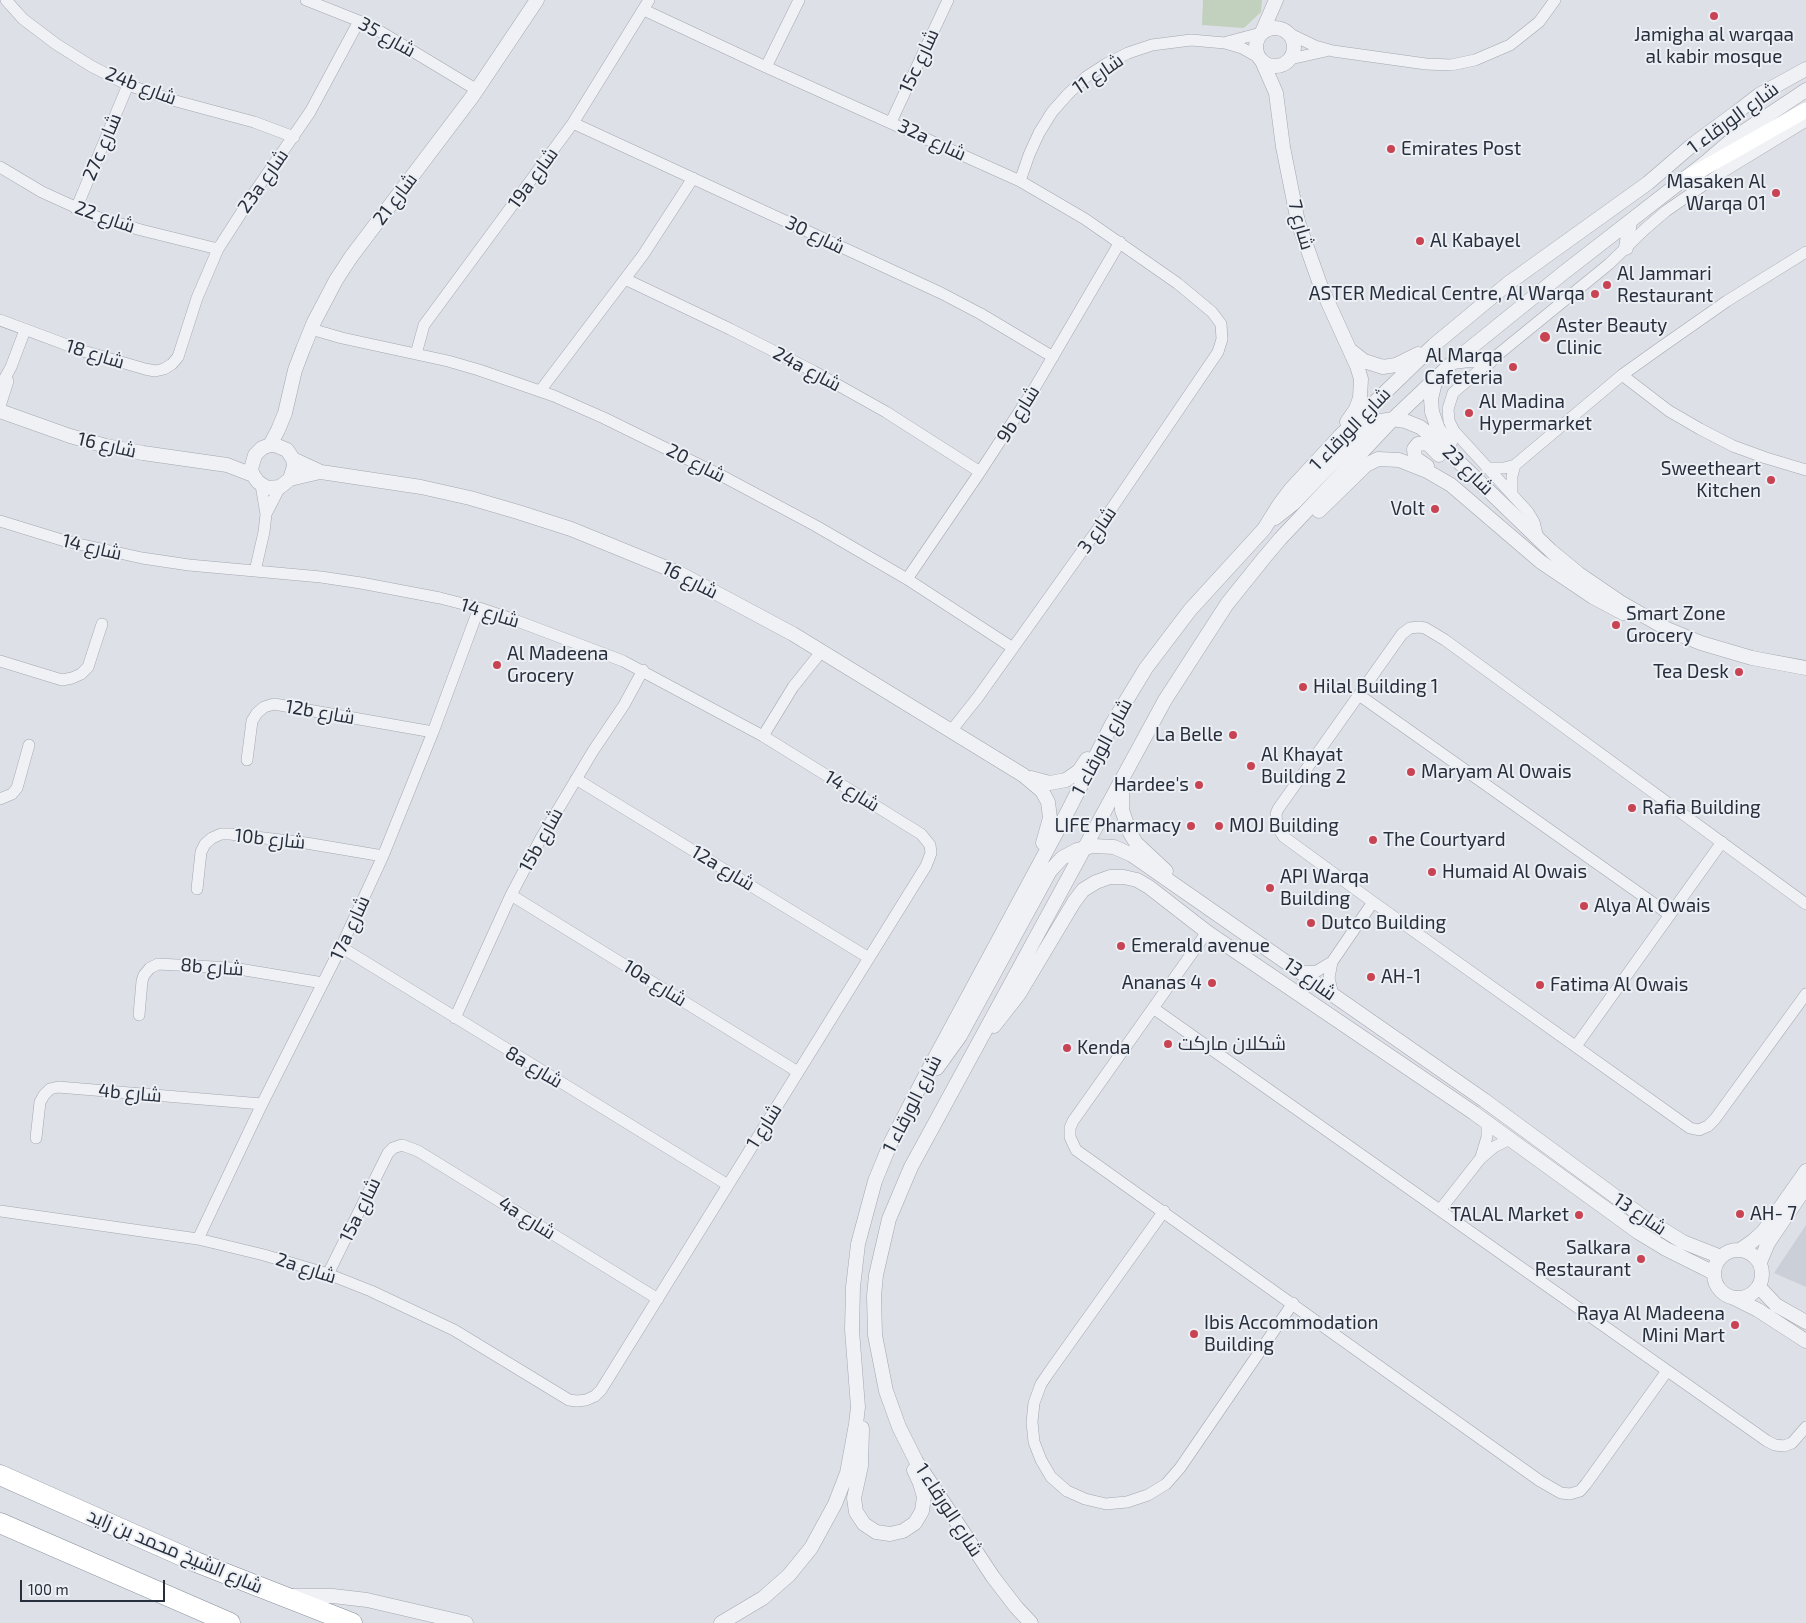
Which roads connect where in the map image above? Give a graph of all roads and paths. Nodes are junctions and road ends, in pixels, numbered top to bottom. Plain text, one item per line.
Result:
1 (6, 0) edge
2 (306, 0) edge
3 (537, 0) edge
4 (800, 0) edge
5 (948, 0) edge
6 (1277, 0) edge
7 (1555, 0) edge
8 (647, 5) edge
9 (359, 21) junction
10 (1262, 33) junction
11 (1289, 34) junction
12 (1225, 43) junction
13 (1333, 51) junction
14 (1260, 59) junction
15 (1290, 59) junction
16 (766, 67) junction
17 (1806, 69) edge
18 (128, 85) junction
19 (1806, 90) edge
20 (474, 93) junction
21 (1276, 93) junction
22 (1806, 110) edge
23 (1806, 121) edge
24 (891, 122) junction
25 (573, 124) junction
26 (294, 137) junction
27 (0, 167) edge
28 (693, 178) junction
29 (1683, 180) junction
30 (1020, 181) junction
31 (76, 209) junction
32 (1630, 221) junction
33 (1120, 242) junction
34 (1626, 248) junction
35 (218, 249) junction
36 (1806, 252) edge
37 (625, 279) junction
38 (1200, 303) joint
39 (0, 320) edge
40 (313, 326) junction
41 (25, 330) junction
42 (1434, 345) junction
43 (181, 347) joint
44 (1350, 350) junction
45 (416, 354) junction
46 (1053, 357) junction
47 (1490, 361) junction
48 (1453, 362) junction
49 (11, 367) junction
50 (1622, 375) junction
51 (1436, 378) junction
52 (0, 387) edge
53 (540, 392) junction
54 (0, 406) edge
55 (0, 411) edge
56 (285, 413) junction
57 (1394, 419) junction
58 (1340, 436) junction
59 (270, 445) junction
60 (290, 454) junction
61 (254, 455) junction
62 (218, 464) junction
63 (1515, 465) junction
64 (1465, 466) junction
65 (1487, 468) junction
66 (1806, 470) edge
67 (321, 472) junction
68 (980, 472) junction
69 (257, 480) junction
70 (285, 483) junction
71 (1512, 494) junction
72 (1465, 496) junction
73 (266, 514) junction
74 (1514, 515) junction
75 (0, 521) edge
76 (1270, 521) junction
77 (1538, 538) junction
78 (1280, 539) junction
79 (259, 572) junction
80 (907, 579) junction
81 (479, 608) junction
82 (102, 624) dead end
83 (1667, 630) junction
84 (1013, 648) junction
85 (817, 649) junction
86 (0, 661) edge
87 (1806, 668) edge
88 (643, 670) junction
89 (1359, 695) junction
90 (1112, 724) junction
91 (433, 732) junction
92 (954, 733) junction
93 (763, 736) junction
94 (28, 745) dead end
95 (247, 760) dead end
96 (1023, 774) junction
97 (1122, 777) junction
98 (576, 779) junction
99 (0, 799) edge
100 (1722, 842) junction
101 (930, 845) joint
102 (1086, 848) junction
103 (383, 856) junction
104 (1035, 870) junction
105 (1175, 884) junction
106 (198, 889) dead end
107 (511, 895) junction
108 (1373, 902) junction
109 (1806, 904) edge
110 (1670, 915) junction
111 (1208, 932) junction
112 (341, 947) junction
113 (869, 958) junction
114 (1332, 962) junction
115 (1299, 972) junction
116 (324, 982) junction
117 (1806, 994) edge
118 (1333, 995) junction
119 (1153, 1008) junction
120 (139, 1015) dead end
121 (456, 1018) junction
122 (978, 1043) junction
123 (1576, 1046) junction
124 (798, 1072) junction
125 (922, 1082) junction
126 (262, 1104) junction
127 (1487, 1123) junction
128 (36, 1138) dead end
129 (1510, 1138) junction
130 (394, 1148) joint
131 (1480, 1159) junction
132 (1806, 1171) edge
133 (728, 1185) junction
134 (1806, 1186) edge
135 (1440, 1210) junction
136 (0, 1211) edge
137 (1164, 1211) junction
138 (198, 1238) junction
139 (1740, 1250) junction
140 (1721, 1258) junction
141 (1760, 1262) junction
142 (1714, 1273) junction
143 (328, 1274) junction
144 (1759, 1287) junction
145 (1733, 1298) junction
146 (658, 1299) junction
147 (1293, 1303) junction
148 (1806, 1322) edge
149 (1806, 1341) edge
150 (1667, 1371) junction
151 (586, 1400) joint
152 (858, 1407) junction
153 (891, 1407) junction
154 (1806, 1427) edge
155 (0, 1475) edge
156 (0, 1523) edge
157 (282, 1596) junction
158 (230, 1623) edge
159 (352, 1623) edge
160 (466, 1623) edge
161 (721, 1623) edge
162 (1031, 1623) edge

1 - 18 street, 24b شارع
2 - 9 street, شارع 35
3 - 20 street, شارع 21
4 - 16 street
5 - 24 street, 15c شارع
6 - 10 street
6 - 11 street
7 - 13 street
8 - 16 street, 32a شارع
8 - 25 street, 19a شارع
9 - 20 street, شارع 35
9 - 26 street, 23a شارع
10 - 11 street
10 - 12 street, شارع 11
10 - 14 street
11 - 13 street
11 - 15 street
12 - 14 street, شارع 11
12 - 30 street, شارع 11
13 - 15 street
14 - 15 street
14 - 21 street, شارع 7
15 - 21 street, شارع 7
16 - 24 street, 32a شارع
17 - 42 street, شارع الورقاء 1
18 - 26 street, 24b شارع
18 - 31 street, 27c شارع
19 - 29 street, شارع الورقاء 1
20 - 40 street, شارع 21
21 - 44 street, شارع 7
22 - 29 main road
23 - 34 street
24 - 30 street, 32a شارع
25 - 28 street, شارع 30
25 - 45 street, 19a شارع
26 - 35 street, 23a شارع
27 - 31 street, شارع 22
28 - 37 street
28 - 46 street, شارع 30
29 - 32 street, شارع الورقاء 1
30 - 33 street, 32a شارع
31 - 35 street, شارع 22
32 - 34 street
32 - 48 street, شارع الورقاء 1
33 - 38 street, 32a شارع
33 - 46 street, 9b شارع
34 - 47 street
35 - 43 street, 23a شارع
36 - 50 street
37 - 53 street
37 - 68 street, 24a شارع
38 - 84 street, شارع 3
39 - 41 street, شارع 18
40 - 45 street, شارع 20
40 - 56 street, شارع 21
41 - 43 street, شارع 18
41 - 49 street
42 - 44 street
42 - 58 street, شارع الورقاء 1
44 - 58 street, شارع 7
45 - 53 street, شارع 20
46 - 68 street, 9b شارع
47 - 48 street
47 - 65 street
48 - 51 street, شارع الورقاء 1
49 - 52 street
49 - 54 street
50 - 63 street
50 - 66 street
51 - 57 street, شارع الورقاء 1
51 - 64 street
53 - 80 street, شارع 20
55 - 62 street, شارع 16
56 - 59 street, شارع 21
56 - 60 street, شارع 21
57 - 64 street, شارع 23
57 - 76 street
57 - 78 street, شارع الورقاء 1
58 - 76 street, شارع الورقاء 1
59 - 60 street
59 - 61 street
60 - 67 street, شارع 16
60 - 70 street
61 - 62 street, شارع 16
61 - 69 street
62 - 69 street, شارع 16
63 - 65 street
63 - 71 street
64 - 74 street, شارع 23
65 - 71 street
67 - 70 street, شارع 16
67 - 85 street, شارع 16
68 - 80 street, 9b شارع
69 - 70 street
69 - 73 street
70 - 73 street
71 - 77 street
72 - 74 street
72 - 78 street, شارع 23
72 - 83 street, شارع 23
73 - 79 street
74 - 77 street, شارع 23
75 - 79 street, شارع 14
76 - 90 street, شارع الورقاء 1
77 - 83 street, شارع 23
78 - 97 street, شارع الورقاء 1
79 - 81 street, شارع 14
80 - 84 street, شارع 20
81 - 88 street, شارع 14
81 - 91 street, 17a شارع
82 - 86 street
83 - 87 street, شارع 23
84 - 92 street, شارع 3
85 - 92 street, شارع 16
85 - 93 street
88 - 93 street, شارع 14
88 - 98 street, 15b شارع
89 - 100 street
89 - 108 street
89 - 110 street
90 - 96 street, شارع 16
90 - 104 street, شارع الورقاء 1
91 - 95 street, 12b شارع
91 - 103 street, 17a شارع
92 - 96 street, شارع 16
93 - 101 street, شارع 14
94 - 99 street
96 - 104 street, شارع 16
97 - 102 street, شارع الورقاء 1
97 - 105 street
98 - 107 street, 15b شارع
98 - 113 street, 12a شارع
100 - 109 street
100 - 110 street
101 - 113 street, شارع 1
102 - 105 street, شارع 13
102 - 122 street, شارع الورقاء 1
102 - 125 street, شارع 13
103 - 106 street, 10b شارع
103 - 112 street, 17a شارع
104 - 125 street, شارع الورقاء 1
105 - 115 street, شارع 13
107 - 121 street, 15b شارع
107 - 124 street, 10a شارع
108 - 114 street
108 - 123 street
110 - 123 street
111 - 119 street
111 - 122 street, شارع 13
111 - 127 street, شارع 13
112 - 116 street, 17a شارع
112 - 121 street, 8a شارع
113 - 124 street, شارع 1
114 - 115 street
114 - 118 street
115 - 118 street, شارع 13
116 - 120 street, 8b شارع
116 - 126 street, 17a شارع
117 - 123 street
118 - 140 street, شارع 13
119 - 135 street
119 - 137 street
121 - 133 street, 8a شارع
122 - 153 street, شارع الورقاء 1
124 - 133 street, شارع 1
125 - 152 street, شارع الورقاء 1
126 - 128 street, 4b شارع
126 - 138 street, 17a شارع
127 - 129 street, شارع 13
127 - 131 street
129 - 131 street
129 - 142 street, شارع 13
130 - 143 street, 15a شارع
130 - 146 street, 4a شارع
131 - 135 street
132 - 139 street
133 - 146 street, شارع 1
134 - 141 street
135 - 150 street
136 - 138 street, 2a شارع
137 - 147 street
137 - 147 street
138 - 143 street, 2a شارع
139 - 140 street
139 - 141 street
140 - 142 street
141 - 144 street
142 - 145 street
143 - 151 street, 2a شارع
144 - 145 street
144 - 148 street
145 - 149 street
146 - 151 street, شارع 1
147 - 150 street
150 - 154 street
152 - 153 street
152 - 161 street, شارع الورقاء 1
153 - 162 street, شارع الورقاء 1
155 - 157 highway, شارع الشيخ محمد بن زايد
156 - 158 highway
157 - 159 highway, شارع الشيخ محمد بن زايد
157 - 160 street

